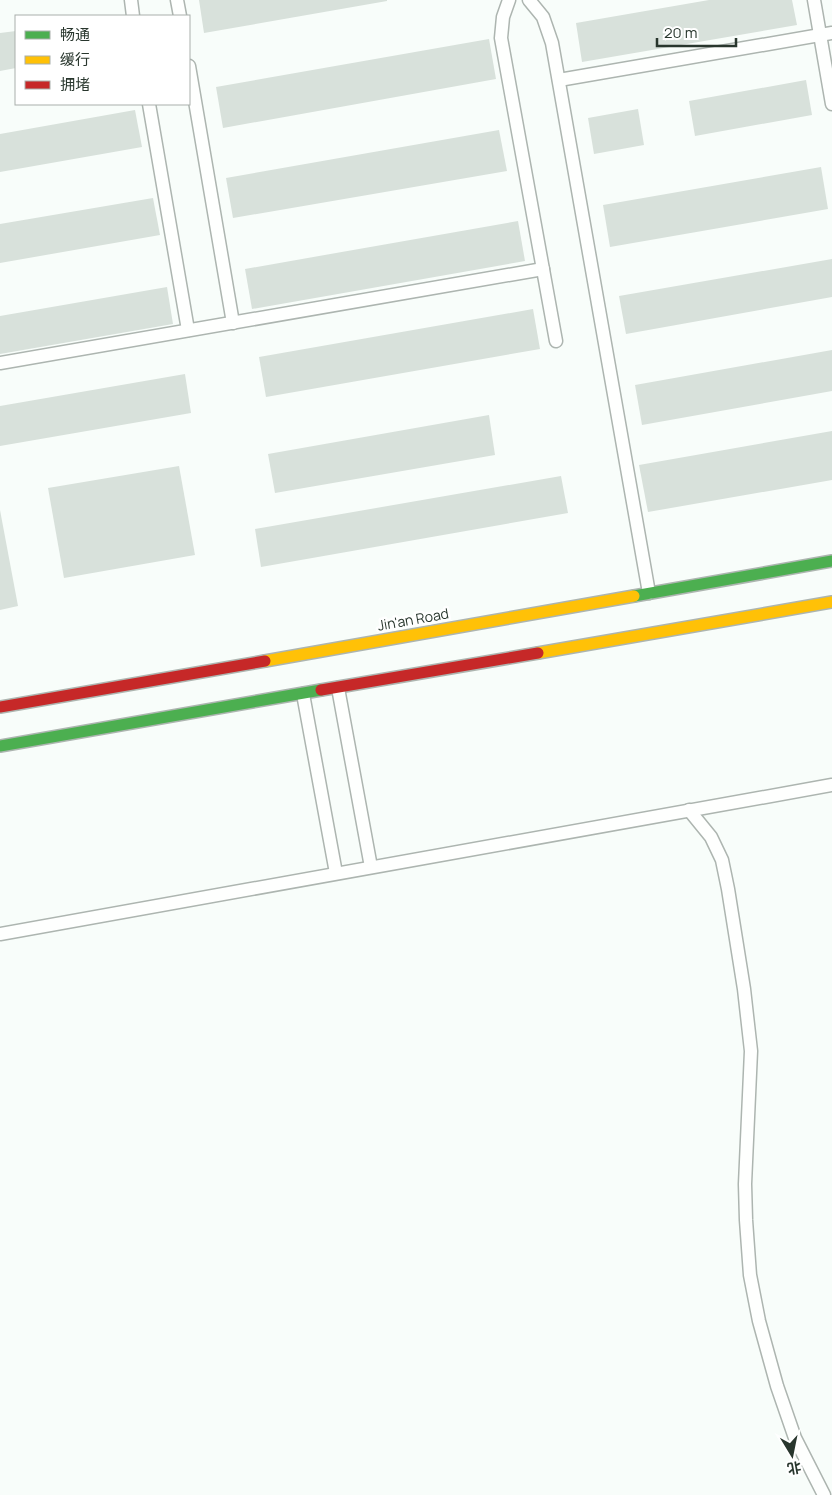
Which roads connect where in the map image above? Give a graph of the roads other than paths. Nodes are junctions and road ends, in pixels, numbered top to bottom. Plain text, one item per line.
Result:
1 (130, 0) edge
2 (177, 0) edge
3 (509, 0) edge
4 (529, 0) edge
5 (814, 0) edge
6 (133, 15) edge
7 (180, 15) edge
8 (826, 34) edge
9 (190, 72) edge
10 (559, 80) junction
11 (832, 104) edge
12 (148, 105) edge
13 (543, 269) junction
14 (233, 323) junction
15 (188, 330) junction
16 (556, 341) dead end
17 (0, 363) edge
18 (832, 561) edge
19 (649, 593) junction
20 (832, 602) edge
21 (338, 688) junction
22 (303, 694) junction
23 (0, 707) edge
24 (0, 746) edge
25 (832, 784) edge
26 (689, 810) junction
27 (371, 867) junction
28 (336, 873) junction
29 (0, 934) edge
30 (824, 1495) edge

1 - 6 lane
2 - 7 lane
3 - 13 lane
4 - 10 lane
5 - 8 lane
8 - 10 lane
8 - 11 lane
9 - 14 lane
10 - 19 lane
12 - 15 lane
13 - 14 lane
13 - 16 lane
14 - 15 lane
15 - 17 lane
18 - 19 main road, Jin'an Road
19 - 23 main road, Jin'an Road
20 - 21 main road
21 - 22 main road
21 - 27 lane
22 - 24 main road
22 - 28 lane
25 - 26 lane
26 - 27 lane
26 - 30 lane
27 - 28 lane
28 - 29 lane

